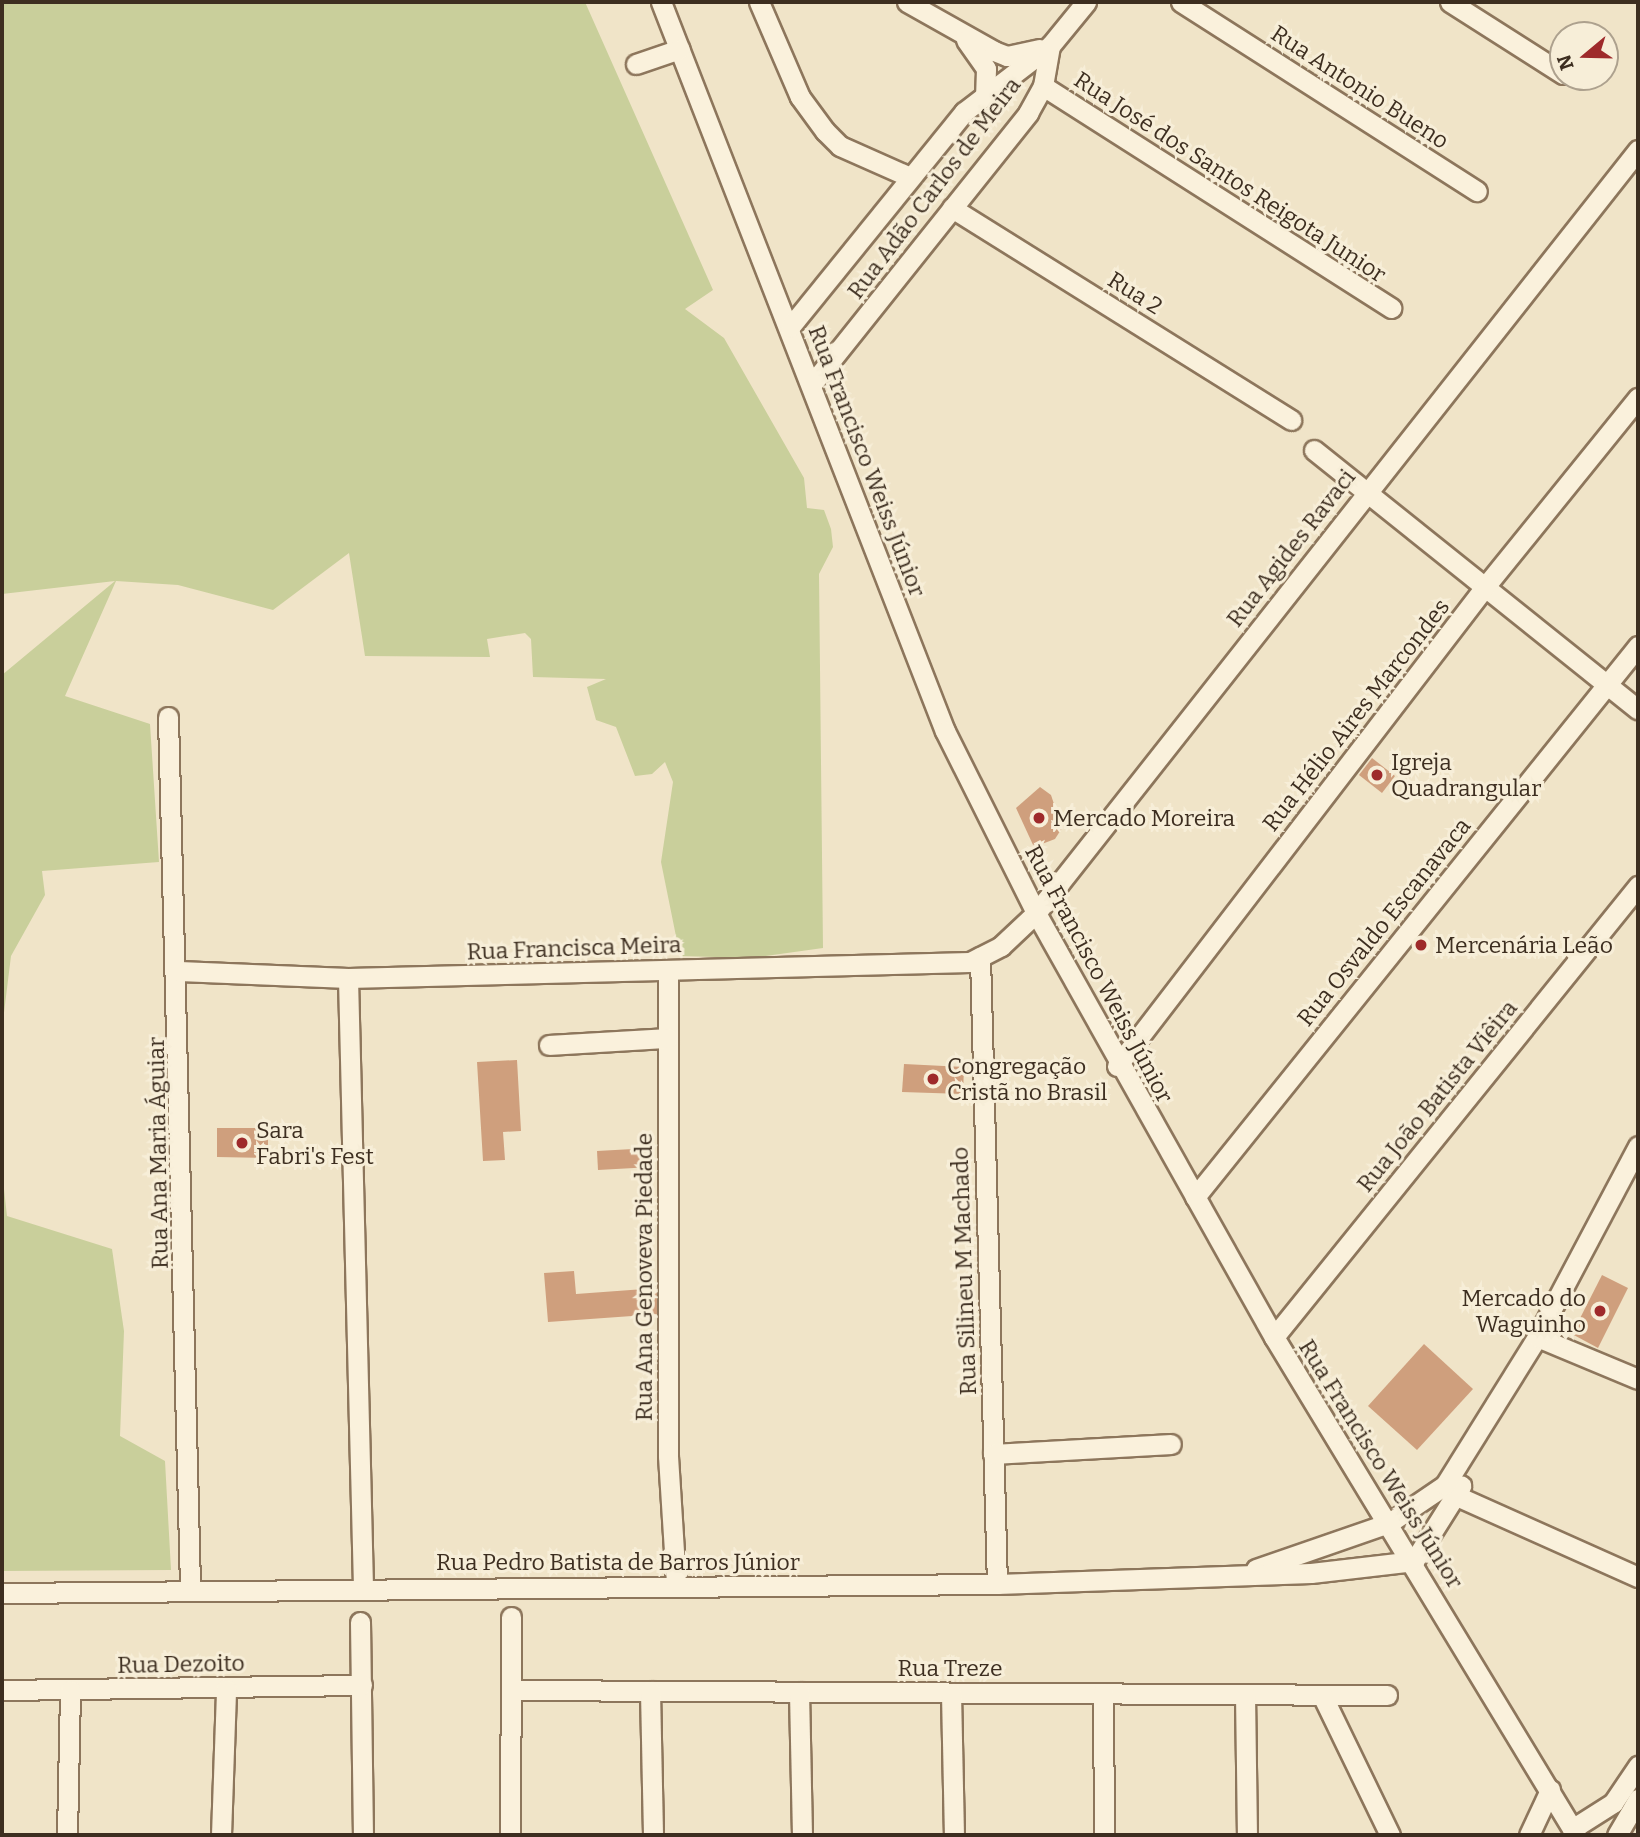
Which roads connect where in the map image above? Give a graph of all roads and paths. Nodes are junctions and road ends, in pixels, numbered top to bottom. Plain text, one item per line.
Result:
1 (661, 2) edge
2 (759, 2) edge
3 (907, 2) edge
4 (1086, 2) edge
5 (1181, 2) edge
6 (1450, 2) edge
7 (966, 39) junction
8 (1050, 46) junction
9 (680, 49) junction
10 (636, 64) dead end
11 (1549, 65) edge
12 (1043, 86) junction
13 (985, 95) junction
14 (1638, 150) edge
15 (910, 177) junction
16 (1477, 191) dead end
17 (952, 208) junction
18 (1391, 309) dead end
19 (790, 327) junction
20 (812, 384) junction
21 (1638, 398) edge
22 (1291, 420) dead end
23 (1314, 450) dead end
24 (1365, 493) junction
25 (1484, 588) junction
26 (1638, 646) edge
27 (1607, 685) junction
28 (1638, 710) edge
29 (168, 718) dead end
30 (1638, 886) edge
31 (1036, 914) junction
32 (975, 959) junction
33 (668, 970) junction
34 (179, 971) junction
35 (348, 978) junction
36 (668, 1038) junction
37 (549, 1045) dead end
38 (1117, 1066) junction
39 (1638, 1146) edge
40 (1195, 1197) junction
41 (1274, 1337) junction
42 (1537, 1337) junction
43 (1638, 1379) edge
44 (1171, 1444) dead end
45 (993, 1454) junction
46 (1452, 1491) junction
47 (1389, 1522) junction
48 (1414, 1562) junction
49 (1235, 1576) junction
50 (1638, 1577) edge
51 (676, 1584) junction
52 (997, 1584) junction
53 (363, 1586) junction
54 (190, 1589) junction
55 (2, 1593) edge
56 (511, 1617) dead end
57 (360, 1622) dead end
58 (362, 1685) junction
59 (226, 1689) junction
60 (2, 1690) edge
61 (70, 1690) junction
62 (512, 1690) junction
63 (650, 1691) junction
64 (799, 1692) junction
65 (951, 1693) junction
66 (1103, 1693) junction
67 (1245, 1694) junction
68 (1322, 1695) junction
69 (1387, 1695) dead end
70 (1637, 1769) edge
71 (1550, 1790) junction
72 (1638, 1798) edge
73 (1574, 1832) edge
74 (67, 1835) edge
75 (220, 1835) edge
76 (363, 1835) edge
77 (510, 1835) edge
78 (653, 1835) edge
79 (802, 1835) edge
80 (954, 1835) edge
81 (1104, 1835) edge
82 (1247, 1835) edge
83 (1390, 1835) edge
84 (1529, 1835) edge
85 (1617, 1835) edge

1 - 9 street, Rua Francisco Weiss Júnior
2 - 15 street
3 - 7 street
4 - 8 street, Rua Adão Carlos de Meira
5 - 16 street, Rua Antonio Bueno
6 - 11 street
7 - 8 street
7 - 13 street
8 - 12 street, Rua Adão Carlos de Meira
8 - 13 street, Rua Adão Carlos de Meira
9 - 10 street
9 - 19 street, Rua Francisco Weiss Júnior
12 - 17 street, Rua Adão Carlos de Meira
12 - 18 street, Rua José dos Santos Reigota Junior
13 - 15 street, Rua Adão Carlos de Meira
14 - 24 street, Rua Agides Ravaci
15 - 19 street, Rua Adão Carlos de Meira
17 - 20 street, Rua Adão Carlos de Meira
17 - 22 street, Rua 2
19 - 20 street, Rua Francisco Weiss Júnior
20 - 31 street, Rua Francisco Weiss Júnior
21 - 25 street, Rua Hélio Aires Marcondes
23 - 24 street
24 - 25 street
24 - 31 street, Rua Agides Ravaci
25 - 27 street
25 - 38 street, Rua Hélio Aires Marcondes
26 - 27 street, Rua Osvaldo Escanavaca
27 - 28 street
27 - 40 street, Rua Osvaldo Escanavaca
29 - 34 street, Rua Ana Maria Águiar
30 - 41 street, Rua João Batista Viêira
31 - 32 street, Rua Agides Ravaci
31 - 38 street, Rua Francisco Weiss Júnior
32 - 33 street, Rua Francisca Meira
32 - 45 street, Rua Silineu M Machado
33 - 35 street, Rua Francisca Meira
33 - 36 street, Rua Ana Genoveva Piedade
34 - 35 street, Rua Francisca Meira
34 - 54 street, Rua Ana Maria Águiar
35 - 53 street
36 - 37 street
36 - 51 street, Rua Ana Genoveva Piedade
38 - 40 street, Rua Francisco Weiss Júnior
39 - 42 street
40 - 41 street, Rua Francisco Weiss Júnior
41 - 47 street, Rua Francisco Weiss Júnior
42 - 43 street
42 - 46 street
44 - 45 street
45 - 52 street, Rua Silineu M Machado
46 - 47 street, Rua Pedro Batista de Barros Júnior
46 - 48 street
46 - 50 street
47 - 48 street, Rua Francisco Weiss Júnior
47 - 49 street, Rua Pedro Batista de Barros Júnior
48 - 49 street, Rua Pedro Batista de Barros Júnior
48 - 71 street, Rua Francisco Weiss Júnior
49 - 52 street, Rua Pedro Batista de Barros Júnior
51 - 52 street, Rua Pedro Batista de Barros Júnior
51 - 53 street, Rua Pedro Batista de Barros Júnior
53 - 54 street, Rua Pedro Batista de Barros Júnior
54 - 55 street, Rua Pedro Batista de Barros Júnior
56 - 62 street
57 - 58 street
58 - 59 street, Rua Dezoito
58 - 76 street
59 - 61 street, Rua Dezoito
59 - 75 street
60 - 61 street, Rua Dezoito
61 - 74 street
62 - 63 street, Rua Treze
62 - 77 street
63 - 64 street, Rua Treze
63 - 78 street
64 - 65 street, Rua Treze
64 - 79 street
65 - 66 street, Rua Treze
65 - 80 street
66 - 67 street, Rua Treze
66 - 81 street
67 - 68 street, Rua Treze
67 - 82 street
68 - 69 street, Rua Treze
68 - 83 street
70 - 73 street
71 - 73 street, Rua Francisco Weiss Júnior
71 - 84 street
72 - 85 street

